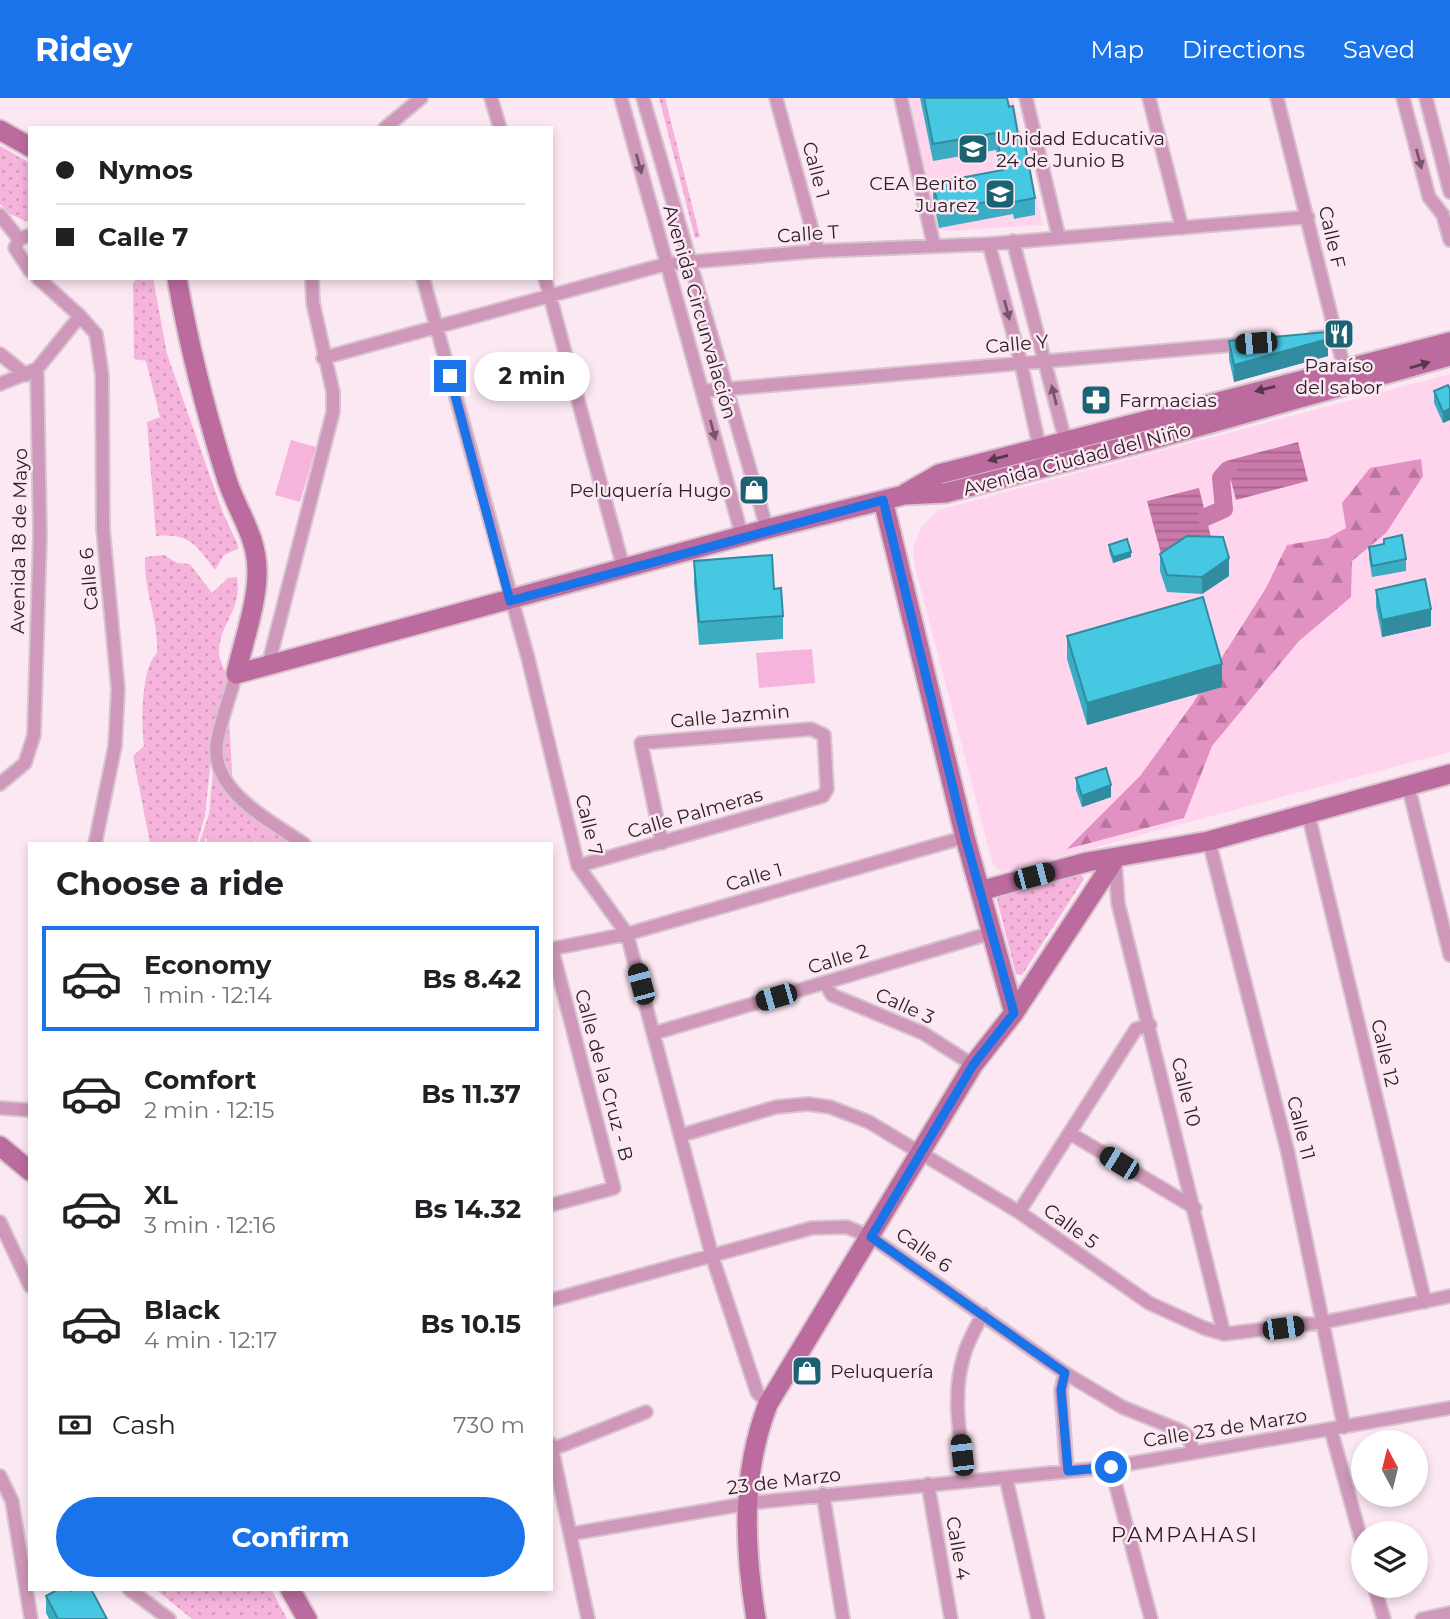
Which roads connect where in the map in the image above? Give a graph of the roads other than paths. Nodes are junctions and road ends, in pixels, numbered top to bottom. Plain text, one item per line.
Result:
1 (421, 98) edge
2 (491, 98) edge
3 (621, 98) edge
4 (643, 98) edge
5 (776, 98) edge
6 (901, 98) edge
7 (1026, 98) edge
8 (1149, 98) edge
9 (1276, 98) edge
10 (1403, 98) edge
11 (1426, 98) edge
12 (387, 126) edge
13 (499, 126) edge
14 (0, 130) edge
15 (28, 146) edge
16 (1450, 192) edge
17 (1450, 199) edge
18 (0, 215) edge
19 (1308, 217) junction
20 (1446, 219) edge
21 (1182, 228) junction
22 (24, 237) edge
23 (1059, 238) junction
24 (1450, 240) edge
25 (1013, 241) junction
26 (989, 244) junction
27 (934, 246) junction
28 (818, 251) junction
29 (690, 262) junction
30 (666, 264) junction
31 (28, 268) edge
32 (40, 280) edge
33 (177, 280) edge
34 (312, 280) edge
35 (424, 280) edge
36 (546, 280) edge
37 (550, 296) junction
38 (80, 316) junction
39 (436, 327) junction
40 (1335, 336) junction
41 (1294, 340) edge
42 (1450, 342) edge
43 (1253, 343) edge
44 (1450, 356) edge
45 (2, 357) edge
46 (323, 358) junction
47 (1046, 361) junction
48 (1021, 363) junction
49 (32, 372) junction
50 (1346, 377) junction
51 (0, 384) edge
52 (725, 389) junction
53 (703, 391) junction
54 (1066, 441) junction
55 (1039, 447) junction
56 (1070, 461) junction
57 (1044, 468) junction
58 (904, 495) junction
59 (883, 500) junction
60 (768, 529) junction
61 (742, 536) junction
62 (624, 570) junction
63 (510, 601) junction
64 (268, 666) junction
65 (236, 674) junction
66 (1450, 774) edge
67 (0, 784) edge
68 (1408, 785) junction
69 (823, 796) joint
70 (1308, 813) junction
71 (965, 837) junction
72 (1209, 841) junction
73 (95, 842) edge
74 (301, 842) edge
75 (662, 843) junction
76 (1115, 859) junction
77 (578, 866) junction
78 (980, 891) junction
79 (991, 933) junction
80 (627, 934) junction
81 (553, 949) edge
82 (1450, 955) edge
83 (553, 957) edge
84 (825, 983) junction
85 (1014, 1013) junction
86 (1150, 1025) junction
87 (654, 1033) junction
88 (973, 1065) junction
89 (0, 1108) edge
90 (28, 1110) edge
91 (1071, 1134) junction
92 (682, 1135) junction
93 (0, 1146) edge
94 (920, 1152) junction
95 (28, 1169) edge
96 (553, 1204) edge
97 (1195, 1208) junction
98 (1019, 1212) junction
99 (0, 1222) edge
100 (871, 1237) junction
101 (712, 1256) junction
102 (28, 1282) edge
103 (1450, 1296) edge
104 (553, 1299) edge
105 (1425, 1302) junction
106 (982, 1314) junction
107 (1325, 1322) junction
108 (1224, 1334) junction
109 (1065, 1373) junction
110 (768, 1404) junction
111 (1450, 1408) edge
112 (646, 1412) dead end
113 (1344, 1427) junction
114 (1331, 1430) junction
115 (553, 1447) edge
116 (553, 1452) edge
117 (1194, 1452) junction
118 (1111, 1467) junction
119 (1068, 1471) junction
120 (0, 1476) edge
121 (1006, 1478) junction
122 (965, 1481) junction
123 (928, 1485) junction
124 (823, 1494) junction
125 (6, 1503) edge
126 (750, 1503) junction
127 (1356, 1521) edge
128 (570, 1534) junction
129 (25, 1541) edge
130 (28, 1580) edge
131 (29, 1591) edge
132 (132, 1591) edge
133 (291, 1591) edge
134 (1378, 1598) edge
135 (1450, 1613) edge
136 (31, 1619) edge
137 (169, 1619) edge
138 (307, 1619) edge
139 (588, 1619) edge
140 (757, 1619) edge
141 (843, 1619) edge
142 (951, 1619) edge
143 (1038, 1619) edge
144 (1150, 1619) edge
145 (1384, 1619) edge
146 (1422, 1619) edge

1 - 12 street
2 - 13 street
3 -> 30 street, Avenida Circunvalación
4 - 29 street, Avenida Circunvalación
5 - 28 street, Calle 1
6 - 27 street
7 - 23 street
8 - 21 street
9 - 19 street, Calle F
10 -> 20 street
11 - 16 street
14 - 15 main road
17 - 20 street
18 - 22 street
19 - 21 street, Calle T
19 - 40 street, Calle F
20 - 24 street
21 - 23 street, Calle T
22 - 31 street
23 - 25 street, Calle T
25 - 26 street, Calle T
25 - 47 street
26 - 27 street, Calle T
26 -> 48 street
27 - 28 street, Calle T
28 - 29 street, Calle T
29 - 30 street, Calle T
29 - 52 street, Avenida Circunvalación
30 - 37 street, Calle T
30 - 53 street, Avenida Circunvalación
32 - 38 street, Calle 6
33 - 65 main road
34 - 46 street
35 - 39 street, Calle 7
36 - 37 street
37 - 39 street, Calle T
37 - 62 street
38 - 49 street
38 - 73 street, Calle 6
39 - 46 street, Calle T
39 - 63 street, Calle 7
40 - 41 street
40 - 50 street, Calle F
42 - 50 main road, Avenida Ciudad del Niño
43 - 47 street, Calle Y
50 -> 44 main road, Avenida Ciudad del Niño
45 - 49 street
46 - 64 street
47 - 48 street, Calle Y
54 -> 47 street
48 - 52 street, Calle Y
48 - 55 street
49 - 51 street
49 - 67 street, Avenida 18 de Mayo
50 -> 54 main road, Avenida Ciudad del Niño
50 - 56 main road, Avenida Ciudad del Niño
52 - 53 street, Calle Y
52 - 60 street, Avenida Circunvalación
53 -> 61 street, Avenida Circunvalación
54 - 55 main road, Avenida Ciudad del Niño
54 - 56 street
55 - 57 street
55 -> 58 main road, Avenida Ciudad del Niño
56 - 57 main road, Avenida Ciudad del Niño
57 - 58 main road, Avenida Ciudad del Niño
58 - 59 main road, Avenida Ciudad del Niño
59 - 60 main road, Avenida Ciudad del Niño
59 - 71 main road
60 - 61 main road, Avenida Ciudad del Niño
61 - 62 main road, Avenida Ciudad del Niño
62 - 63 main road, Avenida Ciudad del Niño
63 - 64 main road, Avenida Ciudad del Niño
63 - 77 street, Calle 7
64 - 65 main road, Avenida Ciudad del Niño
65 - 74 street
66 - 68 main road
68 - 70 main road
68 - 82 street
69 - 75 street, Calle Palmeras
69 - 75 street, Calle Jazmin
70 - 72 main road
70 - 105 street, Calle 12
71 - 78 main road
71 - 80 street, Calle 1
72 - 76 main road
72 - 107 street, Calle 11
75 - 77 street, Calle Palmeras
76 - 78 main road
76 - 85 main road
76 - 86 street, Calle 10
77 - 80 street, Calle 7
78 - 79 main road
79 - 84 street, Calle 2
79 - 85 main road
80 - 81 street, Calle 1
80 - 87 street, Calle 7
83 - 96 street, Calle de la Cruz - B
84 - 87 street, Calle 2
84 - 88 street, Calle 3
85 - 88 main road
86 - 91 street
86 - 97 street, Calle 10
87 - 92 street, Calle 7
88 - 94 main road
89 - 90 street
91 - 97 street
91 - 98 street
92 - 94 street, Calle 5
92 - 101 street, Calle 7
93 - 95 main road
94 - 98 street, Calle 5
94 - 100 main road
97 - 108 street, Calle 10
98 - 108 street, Calle 5
99 - 102 street
100 - 101 street, Calle 6
100 - 106 street, Calle 6
100 - 110 main road
101 - 104 street, Calle 6
101 - 110 street, Calle 7
103 - 105 street, Calle 5
105 - 107 street, Calle 5
106 - 109 street, Calle 6
106 - 122 street
107 - 108 street, Calle 5
107 - 113 street, Calle 11
109 - 117 street, Calle 6
109 - 119 street
110 - 126 main road
111 - 113 street, Calle 23 de Marzo
112 - 115 street
113 - 114 street, Calle 23 de Marzo
114 - 117 street, Calle 23 de Marzo
114 - 127 street
116 - 128 street
117 - 118 street, Calle 23 de Marzo
118 - 119 street, Calle 23 de Marzo
118 - 144 street
119 - 121 street, Calle 23 de Marzo
120 - 125 street
121 - 122 street, 23 de Marzo
121 - 143 street
122 - 123 street, 23 de Marzo
123 - 124 street, 23 de Marzo
123 - 142 street, Calle 4
124 - 126 street, 23 de Marzo
124 - 141 street
125 - 129 street
126 - 128 street, 23 de Marzo
126 - 140 main road
128 - 139 street
129 - 130 street
131 - 136 street
132 - 137 street
133 - 138 main road
134 - 145 street
135 - 146 street

